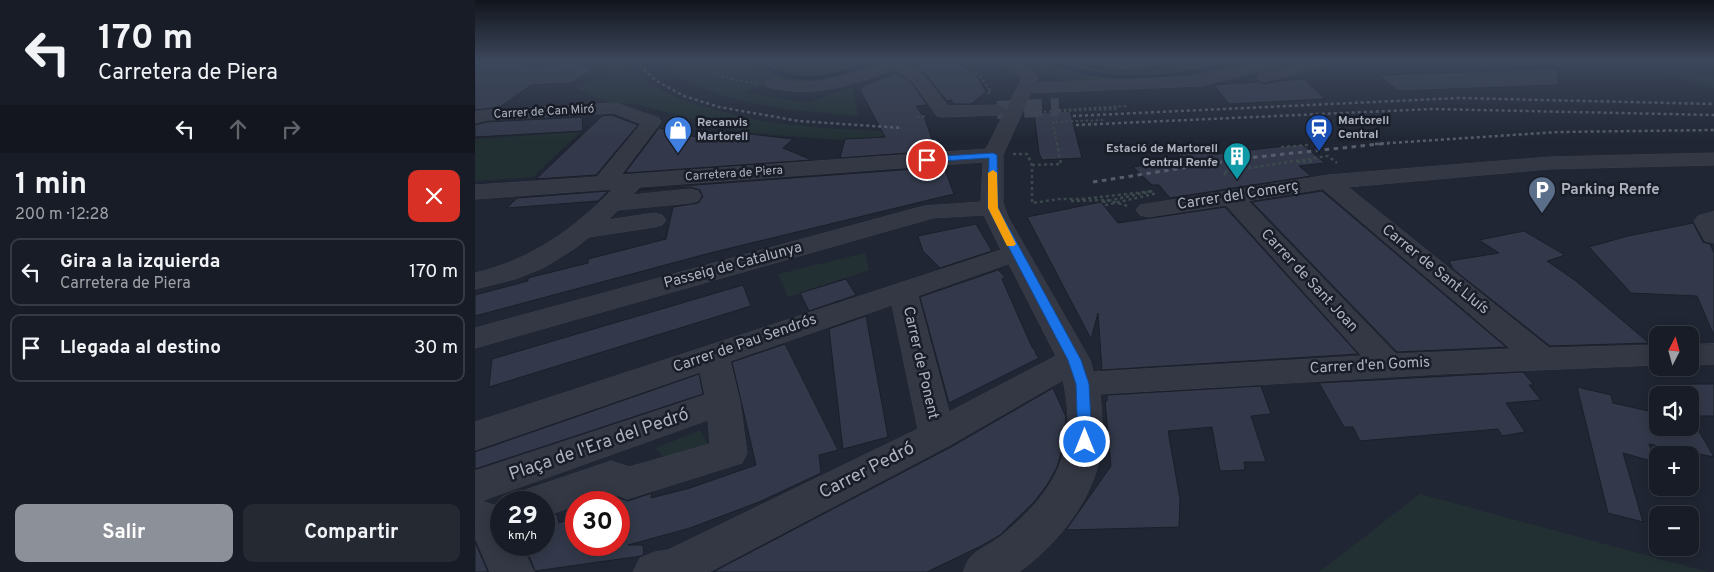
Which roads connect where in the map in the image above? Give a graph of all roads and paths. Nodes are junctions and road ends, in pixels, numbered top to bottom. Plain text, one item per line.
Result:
1 (925, 88) edge
2 (988, 88) edge
3 (1026, 88) joint
4 (1037, 88) edge
5 (1132, 88) edge
6 (986, 95) dead end
7 (1125, 104) joint
8 (1005, 111) junction
9 (475, 118) edge
10 (1053, 122) junction
11 (1309, 146) dead end
12 (1297, 147) dead end
13 (993, 155) junction
14 (1316, 158) junction
15 (1714, 159) edge
16 (1297, 162) junction
17 (1032, 165) junction
18 (1325, 167) junction
19 (1393, 178) junction
20 (1228, 186) junction
21 (475, 192) edge
22 (607, 194) junction
23 (693, 196) dead end
24 (1060, 199) junction
25 (1107, 200) dead end
26 (1350, 201) junction
27 (1153, 202) joint
28 (993, 208) junction
29 (1714, 219) edge
30 (654, 220) dead end
31 (582, 231) junction
32 (1714, 236) edge
33 (1016, 253) junction
34 (475, 281) edge
35 (903, 291) junction
36 (475, 338) edge
37 (1714, 354) edge
38 (1649, 355) edge
39 (1699, 355) edge
40 (713, 356) junction
41 (1542, 358) junction
42 (1387, 364) junction
43 (1078, 372) junction
44 (723, 402) junction
45 (937, 435) junction
46 (475, 436) edge
47 (555, 496) edge
48 (485, 511) edge
49 (512, 572) edge
50 (655, 572) edge
51 (985, 572) edge

1 - 8 street
2 - 6 path
3 - 4 street
3 - 8 street
5 - 7 street
7 - 8 path
8 - 13 street
9 - 22 street, Carrer de Can Miró
10 - 10 path
10 - 17 path
11 - 12 path
13 - 17 path
13 - 22 street, Carretera de Piera
13 - 28 street
14 - 16 path
14 - 18 path
14 - 18 path
15 - 19 street
16 - 18 path
16 - 20 path
17 - 24 path
18 - 19 street, Carrer del Comerç
18 - 20 street, Carrer del Comerç
18 - 26 street, Carrer de Sant Lluís
19 - 26 street
20 - 27 street, Carrer del Comerç
20 - 42 street, Carrer de Sant Joan
21 - 22 street
22 - 23 street
22 - 31 street
24 - 25 path
24 - 27 path, bridge
26 - 41 street, Carrer de Sant Lluís
28 - 33 street
28 - 36 street, Passeig de Catalunya
29 - 32 street
30 - 31 street
31 - 34 street
33 - 35 street, Carrer de Pau Sendrós
33 - 43 street
35 - 40 street, Carrer de Pau Sendrós
35 - 45 street, Carrer de Ponent
37 - 39 street
38 - 41 street, Carrer d'en Gomis
40 - 44 street, Plaça de l'Era del Pedró
40 - 46 street, Carrer de Pau Sendrós
41 - 42 street, Carrer d'en Gomis
42 - 43 street, Carrer d'en Gomis
43 - 45 street, Carrer Pedró
43 - 51 street
44 - 47 street, Plaça de l'Era del Pedró
44 - 48 street, Plaça de l'Era del Pedró
45 - 50 street, Carrer Pedró
48 - 49 street

